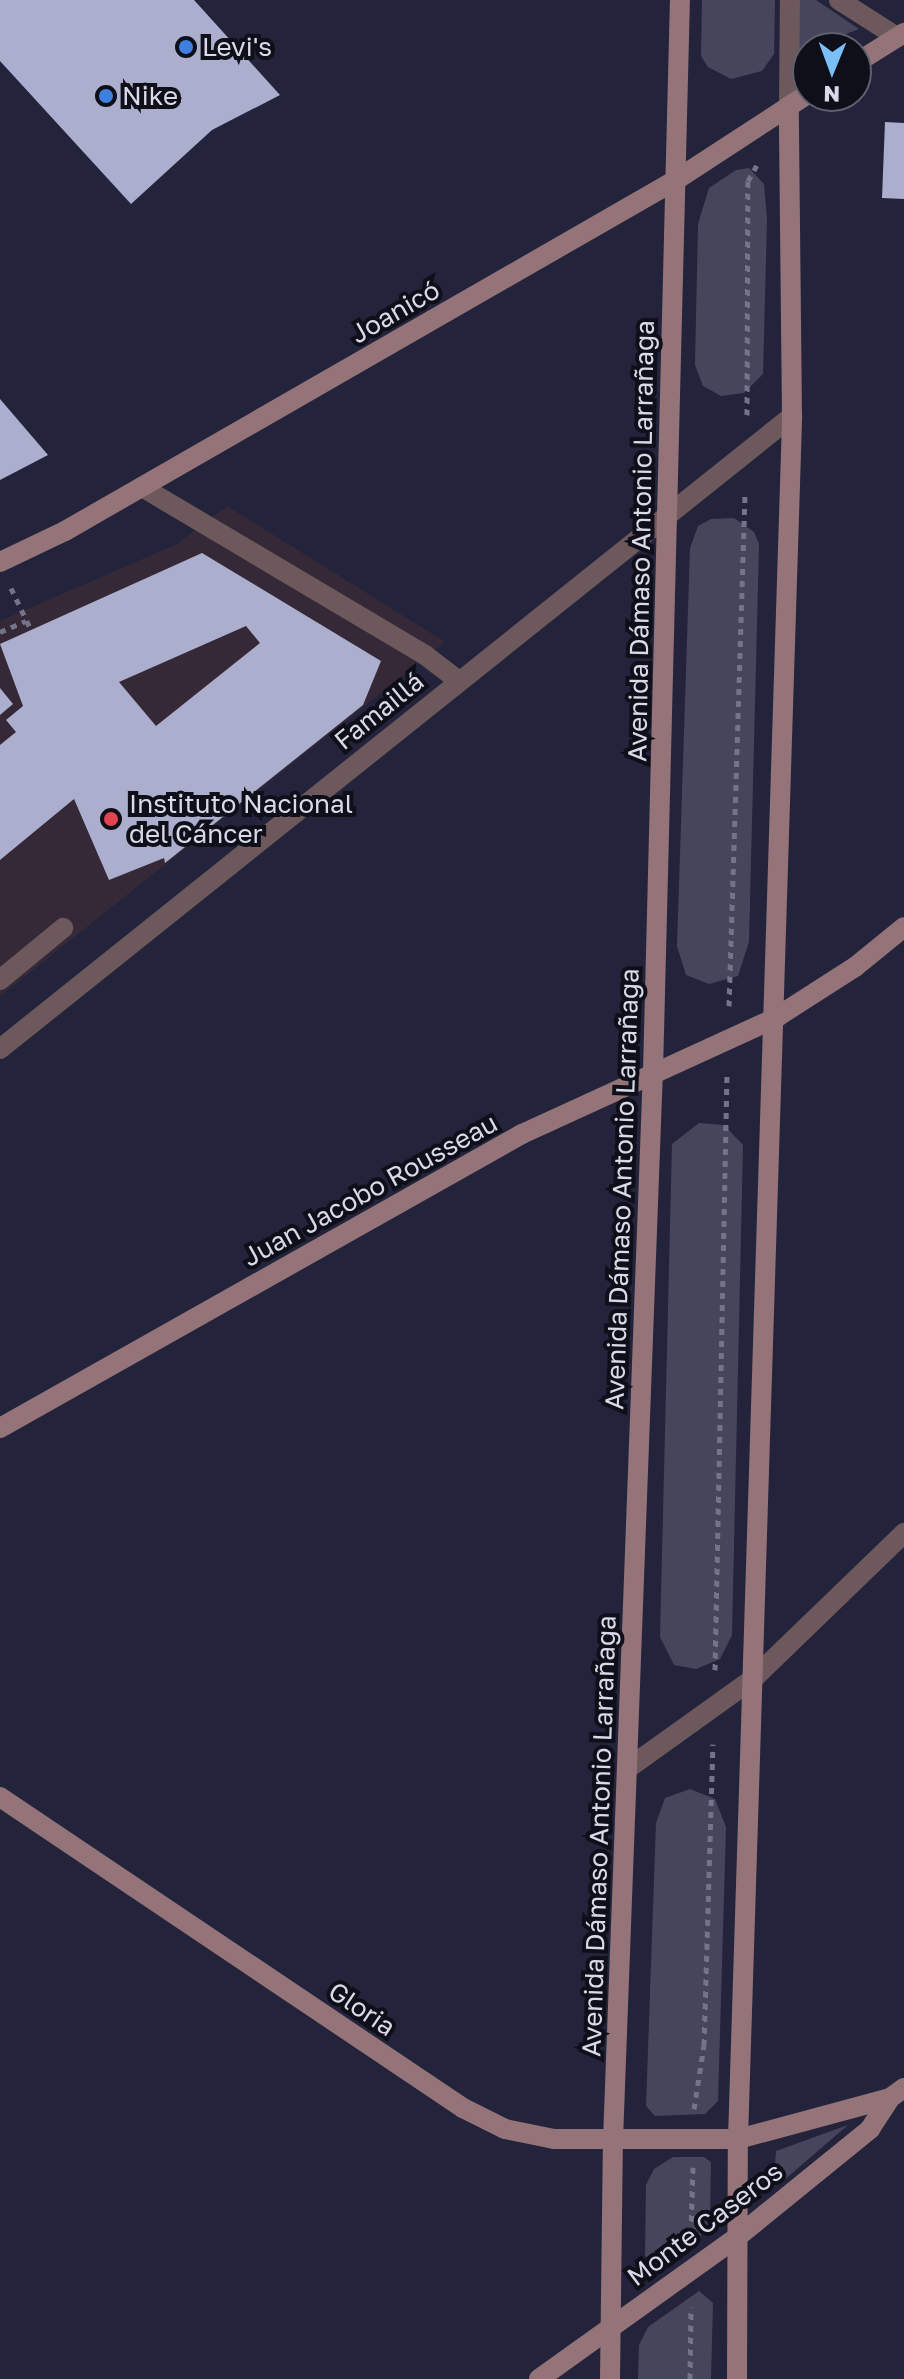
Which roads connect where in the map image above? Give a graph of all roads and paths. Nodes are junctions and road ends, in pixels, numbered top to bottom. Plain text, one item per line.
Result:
1 (680, 0) edge
2 (790, 0) edge
3 (839, 0) edge
4 (901, 35) edge
5 (872, 53) edge
6 (792, 104) edge
7 (789, 106) junction
8 (761, 156) dead end
9 (676, 180) junction
10 (792, 416) junction
11 (746, 452) junction
12 (142, 487) junction
13 (669, 514) junction
14 (0, 562) edge
15 (22, 611) dead end
16 (26, 621) junction
17 (31, 630) dead end
18 (0, 632) edge
19 (459, 681) junction
20 (904, 927) edge
21 (63, 928) dead end
22 (0, 980) edge
23 (777, 1017) junction
24 (728, 1038) junction
25 (0, 1049) edge
26 (653, 1072) junction
27 (0, 1428) edge
28 (904, 1533) edge
29 (754, 1678) junction
30 (714, 1707) junction
31 (627, 1769) junction
32 (0, 1797) edge
33 (897, 2093) edge
34 (694, 2139) junction
35 (738, 2139) junction
36 (613, 2140) junction
37 (736, 2238) junction
38 (692, 2268) junction
39 (611, 2327) junction
40 (539, 2379) edge
41 (610, 2379) edge
42 (690, 2379) edge
43 (737, 2379) edge

1 - 9 street, Avenida Dámaso Antonio Larrañaga
2 - 7 street
3 - 4 street
4 - 5 street
6 - 7 street, Joanicó
7 - 9 street, Joanicó
7 - 10 street
8 - 11 path
9 - 12 street, Joanicó
9 - 13 street, Avenida Dámaso Antonio Larrañaga
10 - 11 street, Famaillá
10 - 23 street
11 - 13 street, Famaillá
11 - 24 path
12 - 14 street, Joanicó
12 - 19 street
13 - 19 street, Famaillá
13 - 26 street, Avenida Dámaso Antonio Larrañaga
15 - 16 path
16 - 17 path
16 - 18 path
19 - 25 street, Famaillá
20 - 23 street, Juan Jacobo Rousseau
21 - 22 street
23 - 24 street, Juan Jacobo Rousseau
23 - 29 street
24 - 26 street, Juan Jacobo Rousseau
24 - 30 path
26 - 27 street, Juan Jacobo Rousseau
26 - 31 street, Avenida Dámaso Antonio Larrañaga
28 - 29 street
29 - 30 street
29 - 35 street
30 - 31 street
30 - 34 path
31 - 36 street, Avenida Dámaso Antonio Larrañaga
32 - 36 street, Gloria
33 - 35 street, Monte Caseros
33 - 37 street, Monte Caseros
34 - 35 street, Gloria
34 - 36 street, Gloria
34 - 38 path
35 - 37 street
36 - 39 street, Avenida Dámaso Antonio Larrañaga
37 - 38 street, Monte Caseros
37 - 43 street
38 - 39 street, Monte Caseros
38 - 42 path
39 - 40 street, Monte Caseros
39 - 41 street, Avenida Dámaso Antonio Larrañaga

